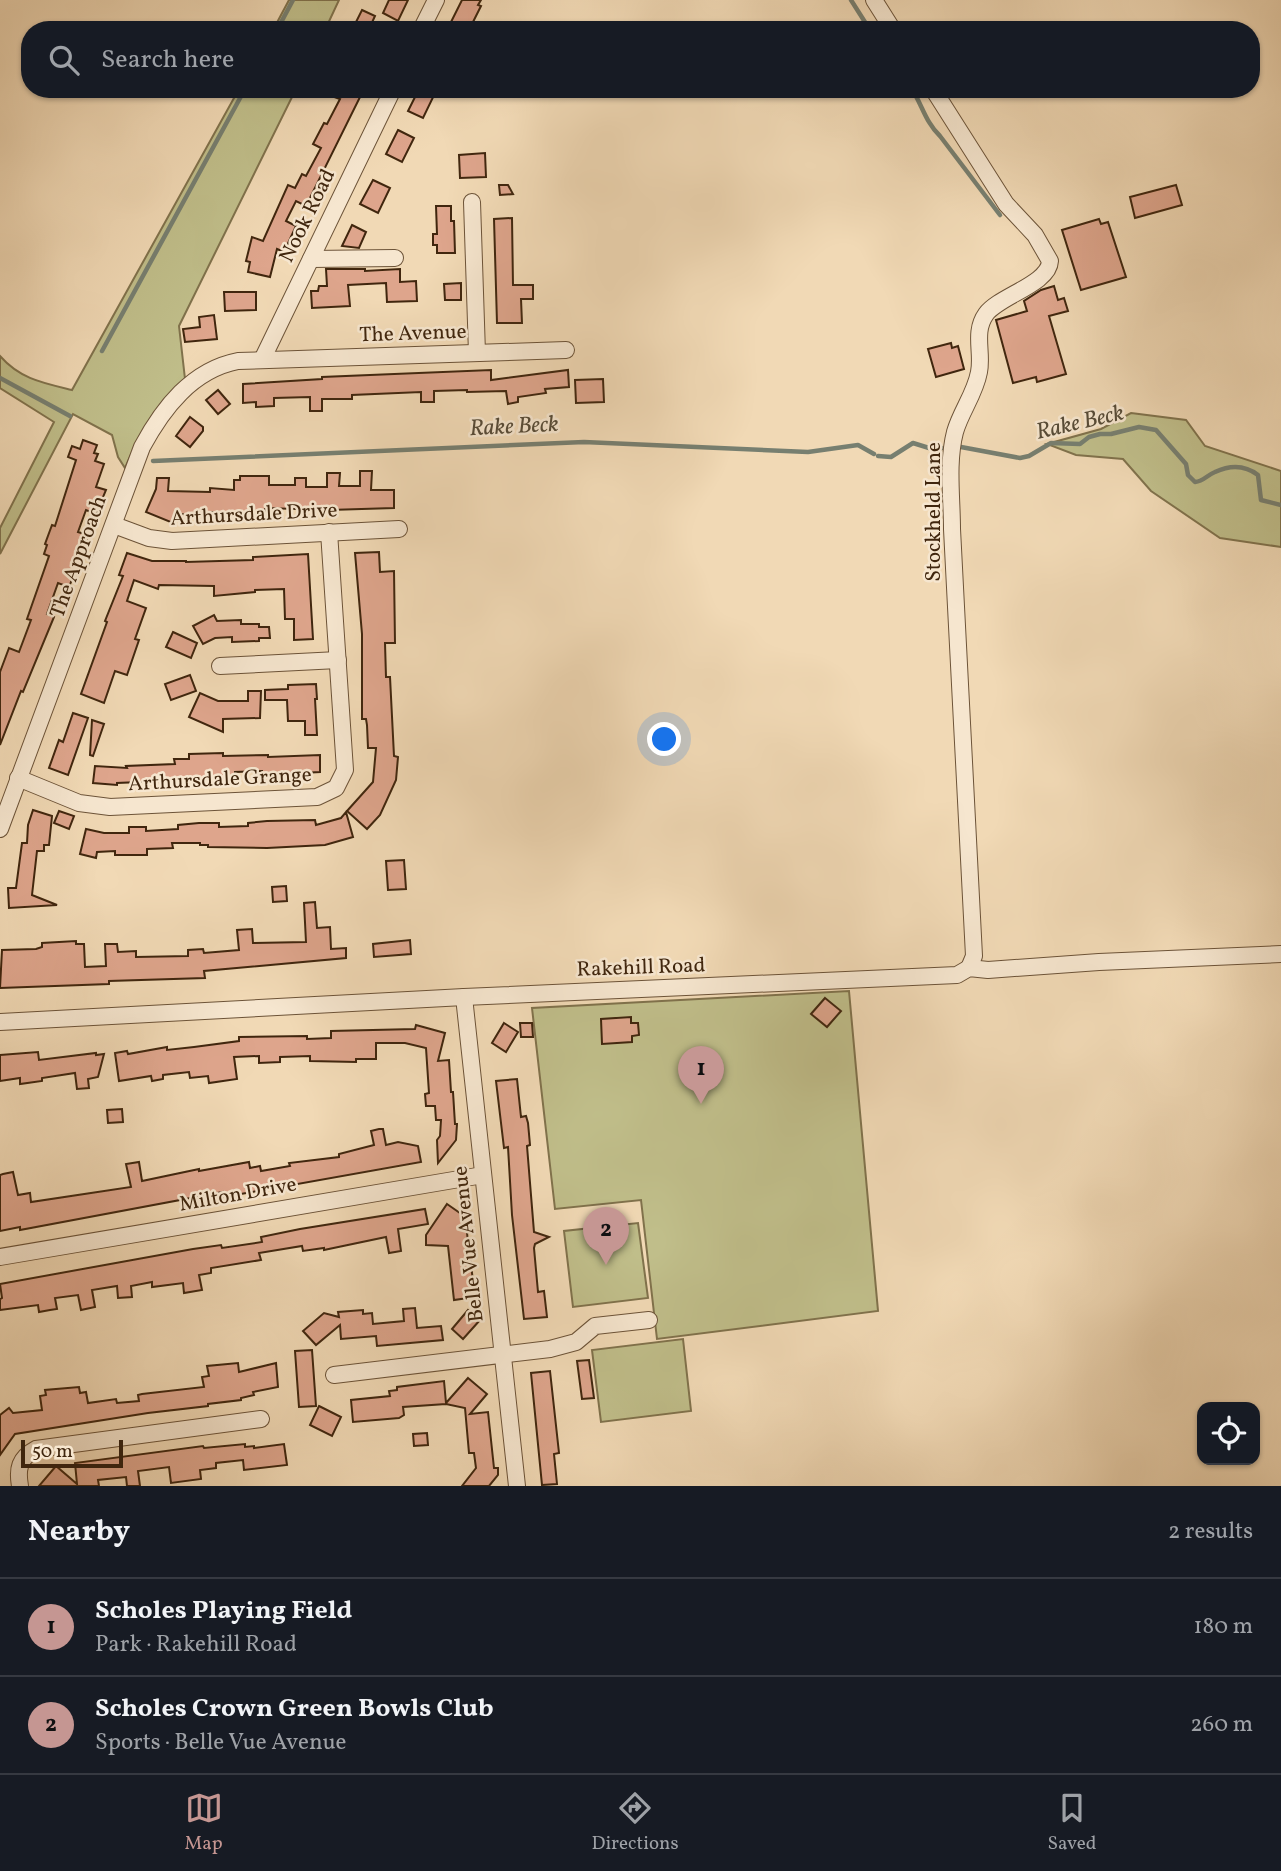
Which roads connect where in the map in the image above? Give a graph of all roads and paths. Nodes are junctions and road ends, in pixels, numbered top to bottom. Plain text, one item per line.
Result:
1 (436, 0) edge
2 (874, 0) edge
3 (426, 21) edge
4 (887, 21) edge
5 (389, 98) edge
6 (939, 98) edge
7 (472, 202) dead end
8 (395, 258) dead end
9 (311, 259) junction
10 (566, 350) dead end
11 (477, 353) junction
12 (262, 360) junction
13 (114, 525) junction
14 (399, 529) dead end
15 (329, 531) junction
16 (338, 660) junction
17 (220, 666) dead end
18 (18, 778) junction
19 (0, 829) edge
20 (1281, 954) edge
21 (969, 968) junction
22 (464, 997) junction
23 (0, 1023) edge
24 (483, 1175) junction
25 (0, 1257) edge
26 (649, 1320) dead end
27 (502, 1356) junction
28 (334, 1376) dead end
29 (261, 1419) dead end
30 (20, 1486) edge
31 (517, 1486) edge

1 - 3 street
2 - 4 street
5 - 9 street, Nook Road
6 - 21 street, Stockheld Lane
7 - 11 street
8 - 9 street
9 - 12 street, Nook Road
10 - 11 street, The Avenue
11 - 12 street, The Avenue
12 - 13 street, The Approach
13 - 15 street, Arthursdale Drive
13 - 18 street, The Approach
14 - 15 street, Arthursdale Drive
15 - 16 street, Arthursdale Grange
16 - 17 street
16 - 18 street, Arthursdale Grange
18 - 19 street, The Approach
20 - 21 street, Rakehill Road
21 - 22 street, Rakehill Road
22 - 23 street, Rakehill Road
22 - 24 street, Belle Vue Avenue
24 - 25 street, Milton Drive
24 - 27 street, Belle Vue Avenue
26 - 27 street
27 - 28 street
27 - 31 street, Belle Vue Avenue
29 - 30 street

